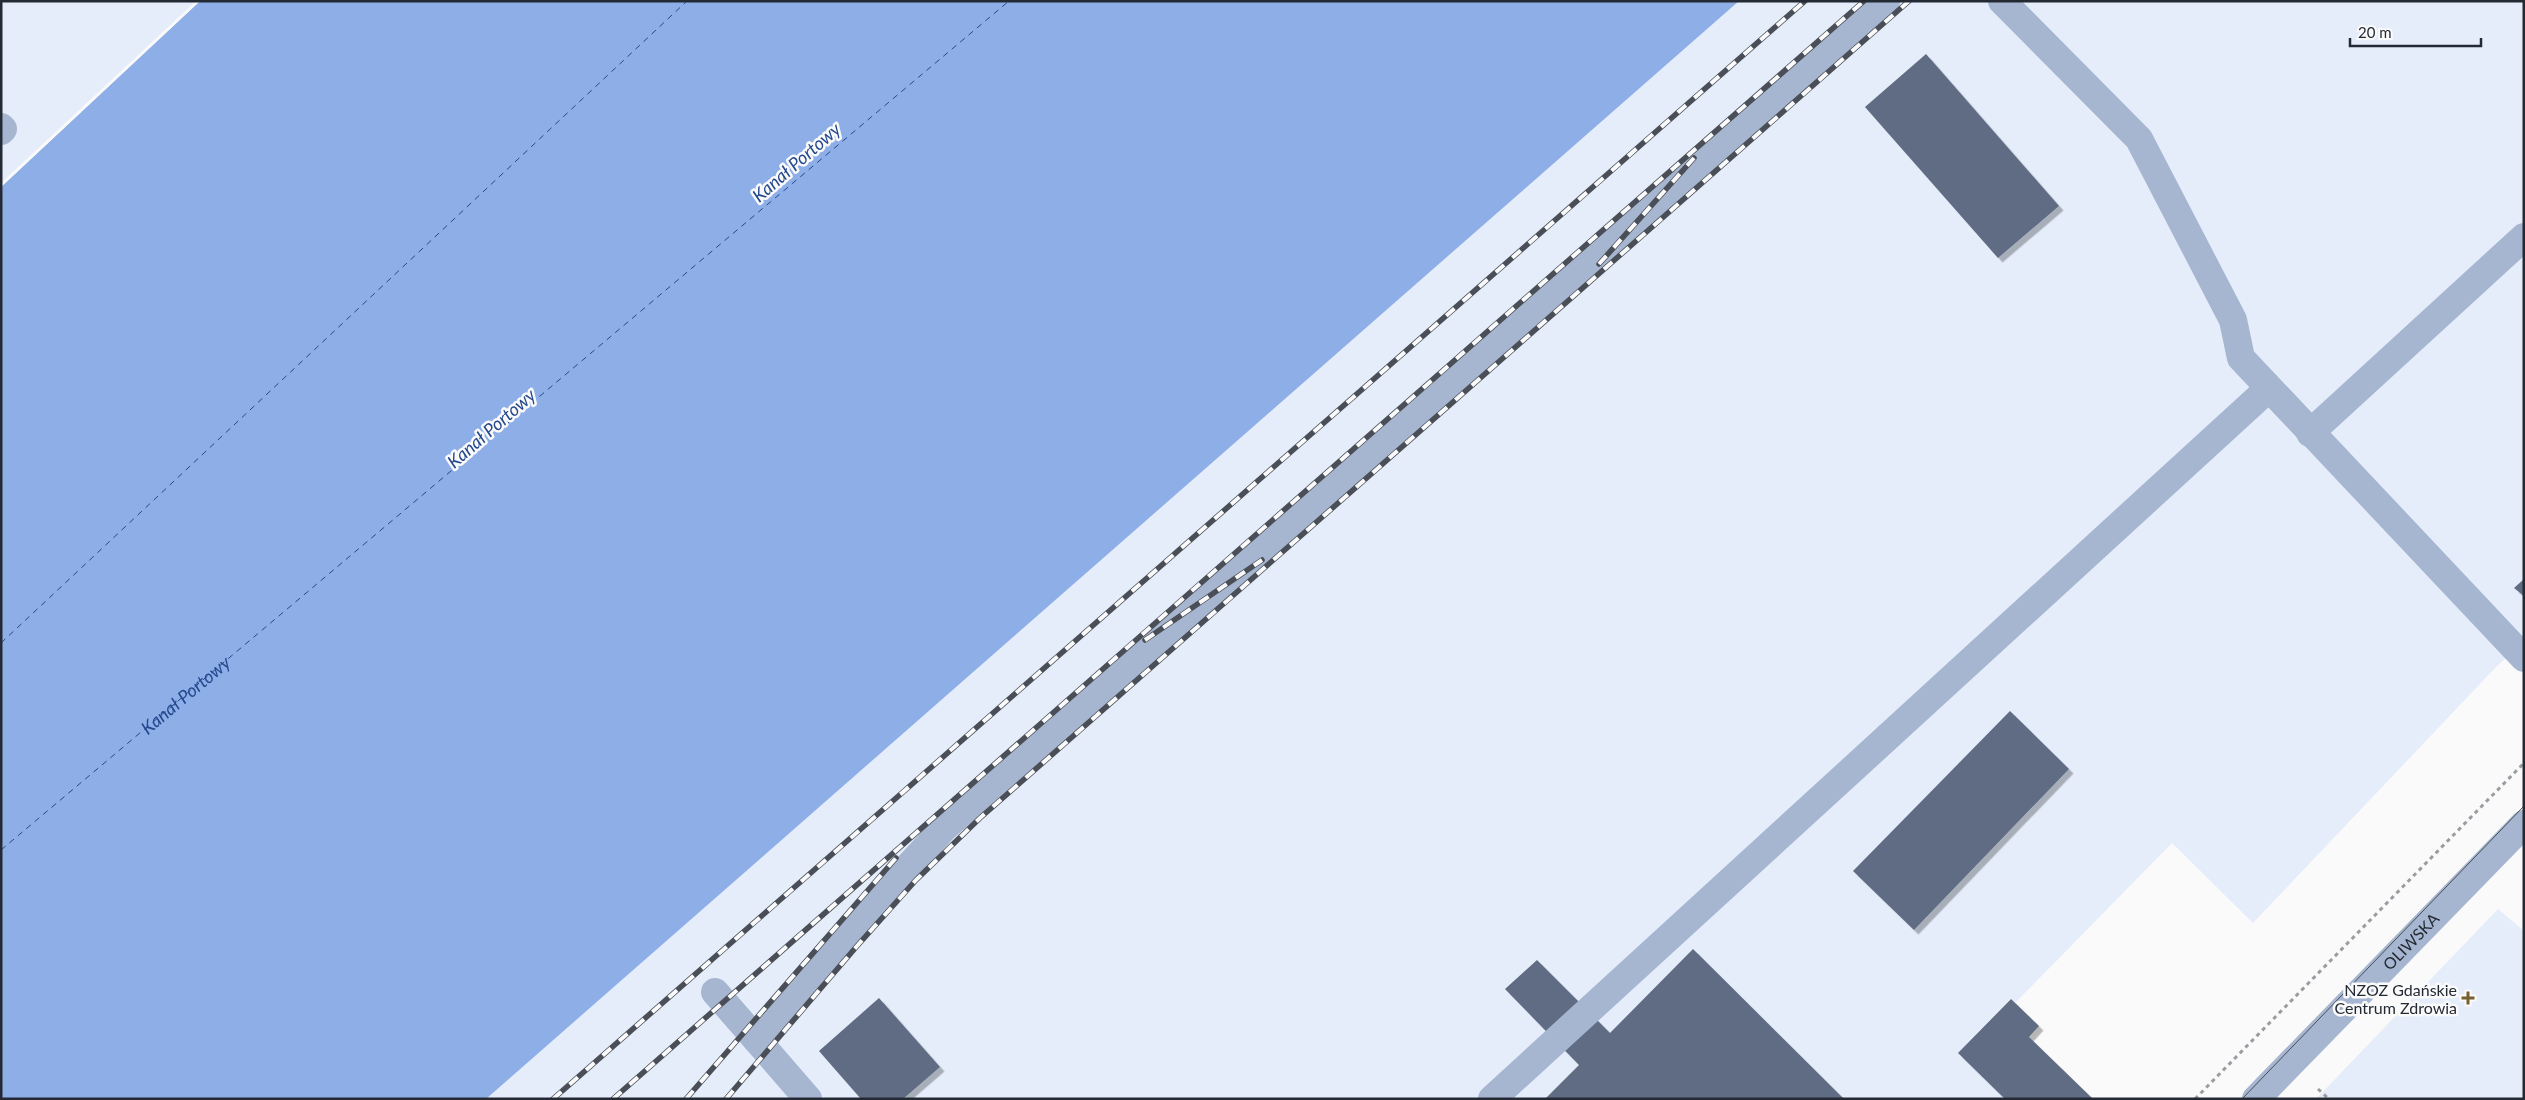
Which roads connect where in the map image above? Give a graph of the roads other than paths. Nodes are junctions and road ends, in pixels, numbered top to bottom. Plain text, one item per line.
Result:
1 (1886, 1) edge
2 (2002, 1) edge
3 (1, 127) edge
4 (1, 131) edge
5 (2524, 238) edge
6 (2268, 389) junction
7 (2310, 433) junction
8 (2524, 658) edge
9 (2524, 824) edge
10 (715, 992) dead end
11 (756, 1039) junction
12 (808, 1099) edge
13 (1492, 1099) edge
14 (2256, 1099) edge

1 - 11 street
2 - 6 street
3 - 4 street
5 - 7 street
6 - 7 street
6 - 13 street
7 - 8 street
9 - 14 street, OLIWSKA
10 - 11 street
11 - 12 street

